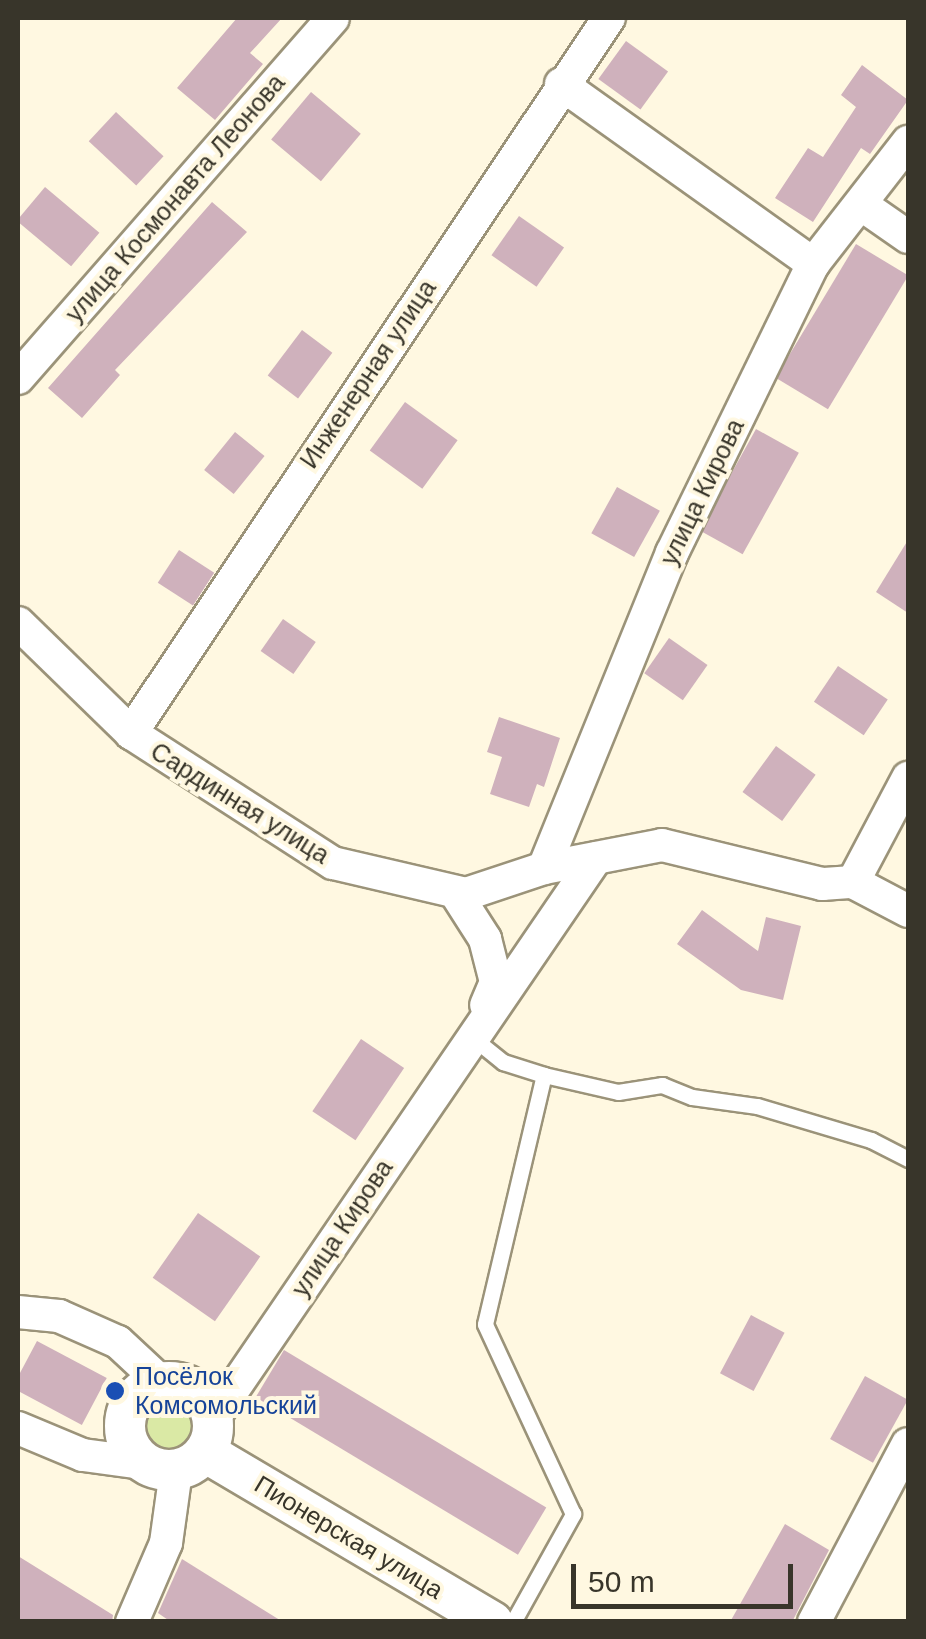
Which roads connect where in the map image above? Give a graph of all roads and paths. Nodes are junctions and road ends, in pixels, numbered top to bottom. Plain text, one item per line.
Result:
1 (333, 18) edge
2 (609, 18) edge
3 (561, 84) junction
4 (908, 142) edge
5 (862, 205) junction
6 (908, 237) edge
7 (813, 264) junction
8 (18, 378) edge
9 (18, 623) edge
10 (131, 733) junction
11 (908, 778) edge
12 (596, 858) junction
13 (544, 868) junction
14 (853, 882) junction
15 (456, 892) junction
16 (908, 911) edge
17 (472, 1036) junction
18 (544, 1075) junction
19 (908, 1159) edge
20 (18, 1312) edge
21 (161, 1382) junction
22 (18, 1428) edge
23 (908, 1444) edge
24 (184, 1451) junction
25 (132, 1622) edge
26 (492, 1622) edge
27 (513, 1622) edge
28 (814, 1622) edge

1 - 8 street, улица Космонавта Леонова
2 - 3 street, Инженерная улица
3 - 7 street
3 - 10 street, Инженерная улица
4 - 5 street, улица Кирова
5 - 6 street
5 - 7 street, улица Кирова
7 - 13 street, улица Кирова
9 - 10 street, Сардинная улица
10 - 15 street, Сардинная улица
11 - 14 street
12 - 13 street, Сардинная улица
12 - 14 street, Сардинная улица
12 - 17 street
13 - 15 street, Сардинная улица
14 - 16 street, Сардинная улица
15 - 17 street
17 - 18 lane
17 - 24 street, улица Кирова
18 - 19 lane
18 - 27 lane
20 - 21 street, Пионерская улица
21 - 24 street, Пионерская улица
21 - 24 street
22 - 24 street, Пионерская улица
23 - 28 street
24 - 25 street, улица Кирова
24 - 26 street, Пионерская улица

